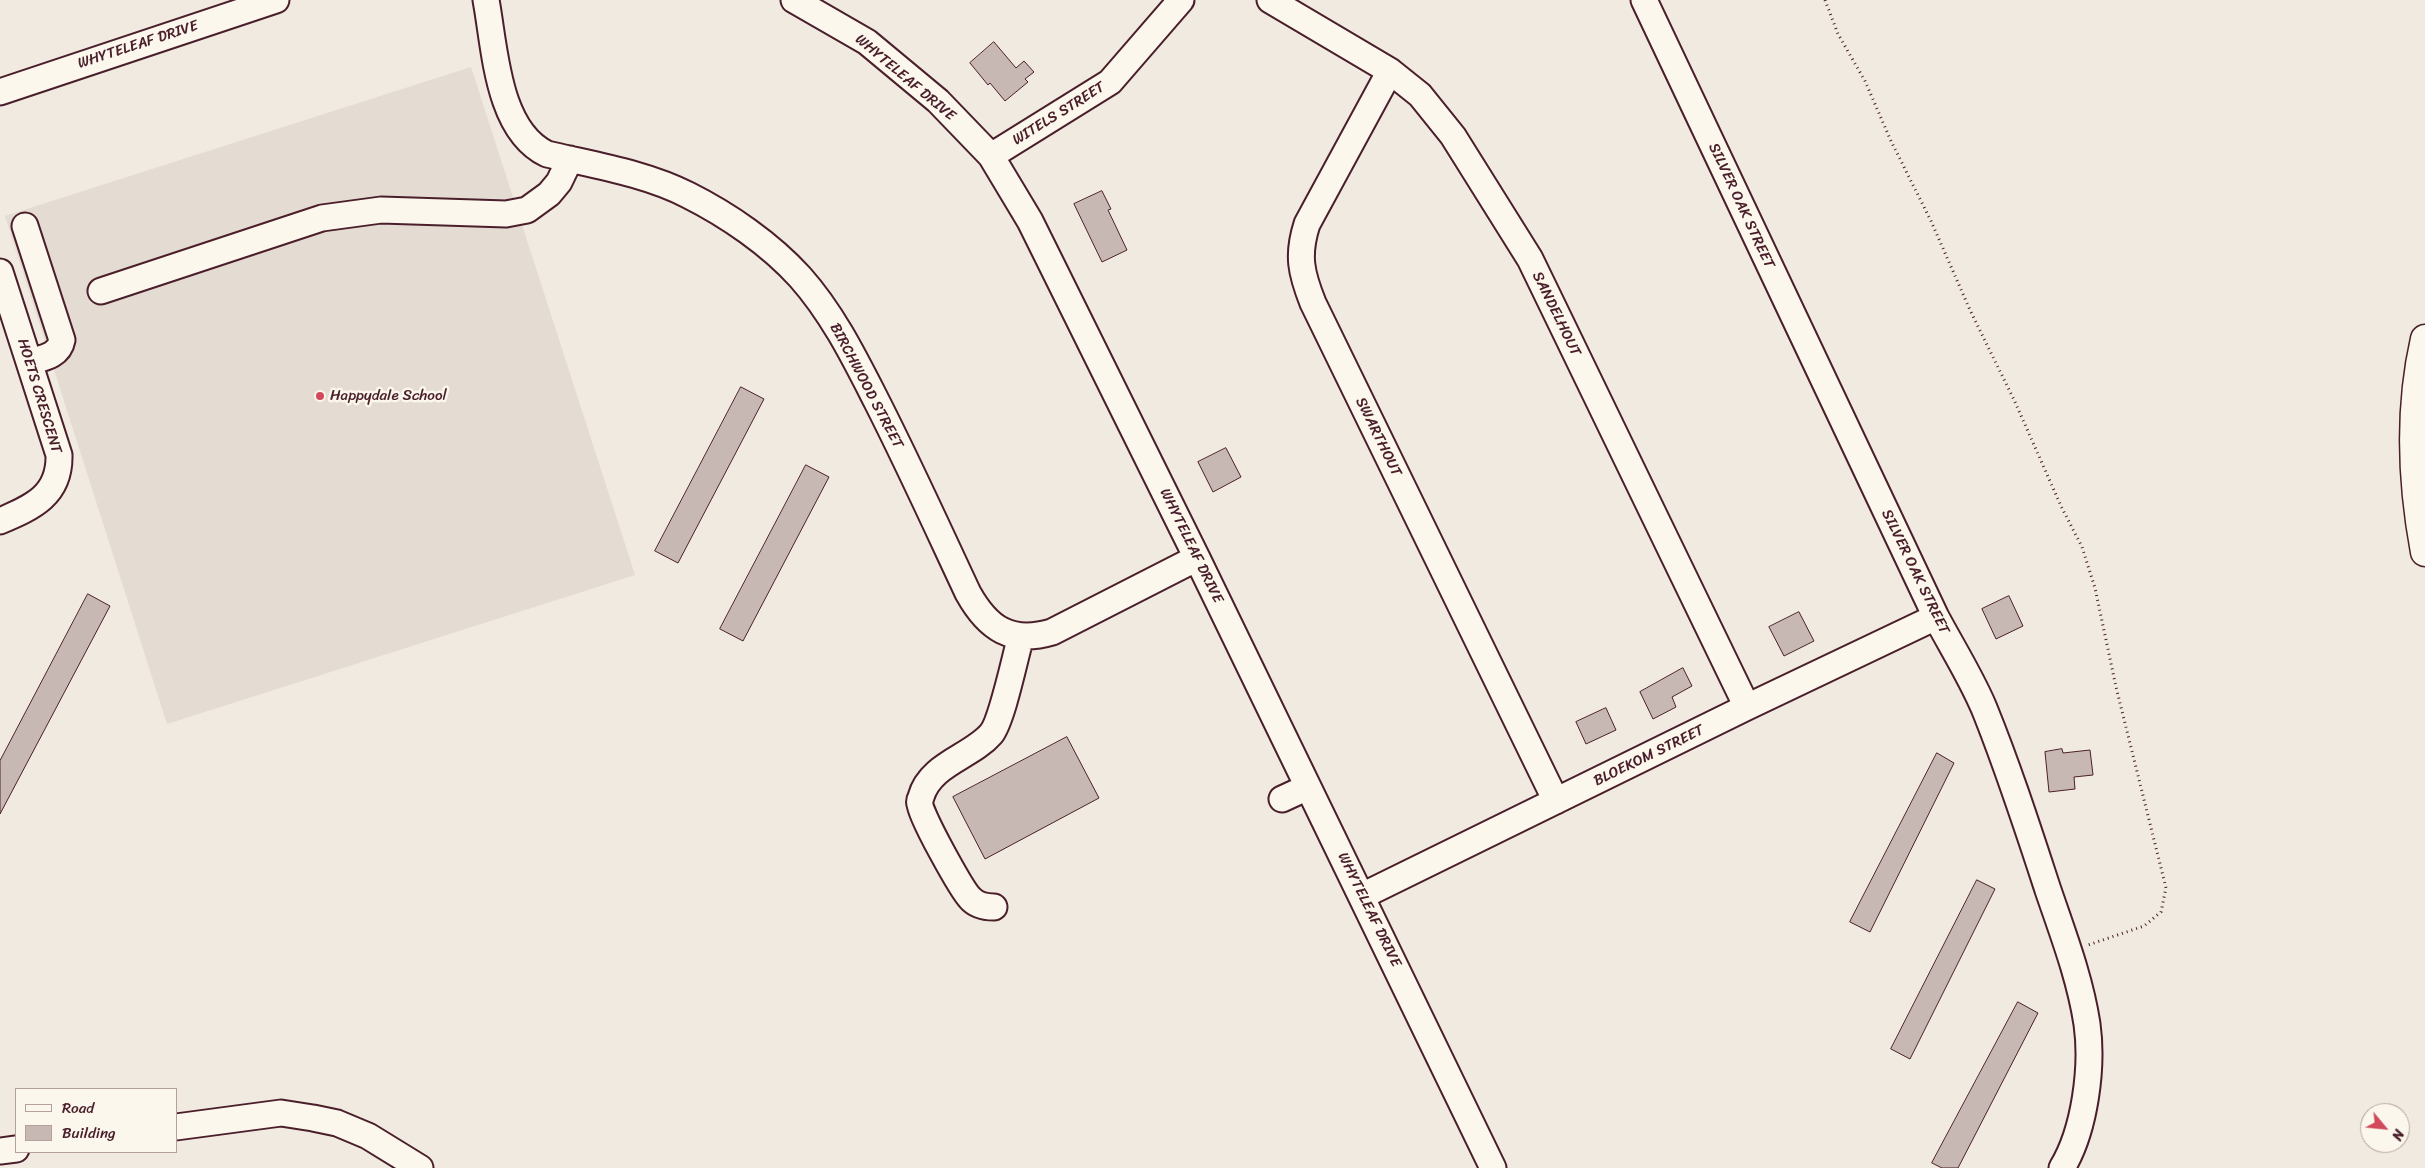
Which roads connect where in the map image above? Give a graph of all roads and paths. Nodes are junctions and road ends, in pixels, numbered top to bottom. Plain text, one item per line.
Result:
1 (276, 0) edge
2 (486, 0) edge
3 (794, 0) edge
4 (1181, 0) edge
5 (1270, 0) edge
6 (1644, 0) edge
7 (1825, 0) edge
8 (1390, 71) junction
9 (0, 92) edge
10 (991, 156) junction
11 (570, 159) junction
12 (25, 226) dead end
13 (0, 272) edge
14 (101, 291) dead end
15 (2425, 339) edge
16 (29, 362) junction
17 (0, 521) edge
18 (2425, 552) edge
19 (1197, 558) junction
20 (1936, 617) junction
21 (1021, 636) junction
22 (1747, 707) junction
23 (1308, 787) junction
24 (1282, 799) dead end
25 (1556, 801) junction
26 (1362, 896) junction
27 (994, 906) dead end
28 (2068, 951) junction
29 (178, 1127) edge
30 (15, 1149) edge
31 (0, 1151) edge
32 (420, 1168) edge
33 (1493, 1168) edge
34 (2062, 1168) edge

1 - 9 street, WHYTELEAF DRIVE
2 - 11 street, BIRCHWOOD STREET
3 - 10 street, WHYTELEAF DRIVE
4 - 10 street, WITELS STREET
5 - 8 street, SANDELHOUT
6 - 20 street, SILVER OAK STREET
7 - 28 path
8 - 22 street, SANDELHOUT
8 - 25 street, SWARTHOUT
10 - 19 street, WHYTELEAF DRIVE
11 - 14 street
11 - 21 street, BIRCHWOOD STREET
12 - 16 street
13 - 16 street, HOETS CRESCENT
15 - 18 main road
16 - 17 street, HOETS CRESCENT
19 - 21 street, BIRCHWOOD STREET
19 - 23 street, WHYTELEAF DRIVE
20 - 22 street, BLOEKOM STREET
20 - 28 street, SILVER OAK STREET
21 - 27 street
22 - 25 street, BLOEKOM STREET
23 - 24 street
23 - 26 street, WHYTELEAF DRIVE
25 - 26 street, BLOEKOM STREET
26 - 33 street, WHYTELEAF DRIVE
28 - 34 street, SILVER OAK STREET
29 - 32 street
30 - 31 street

